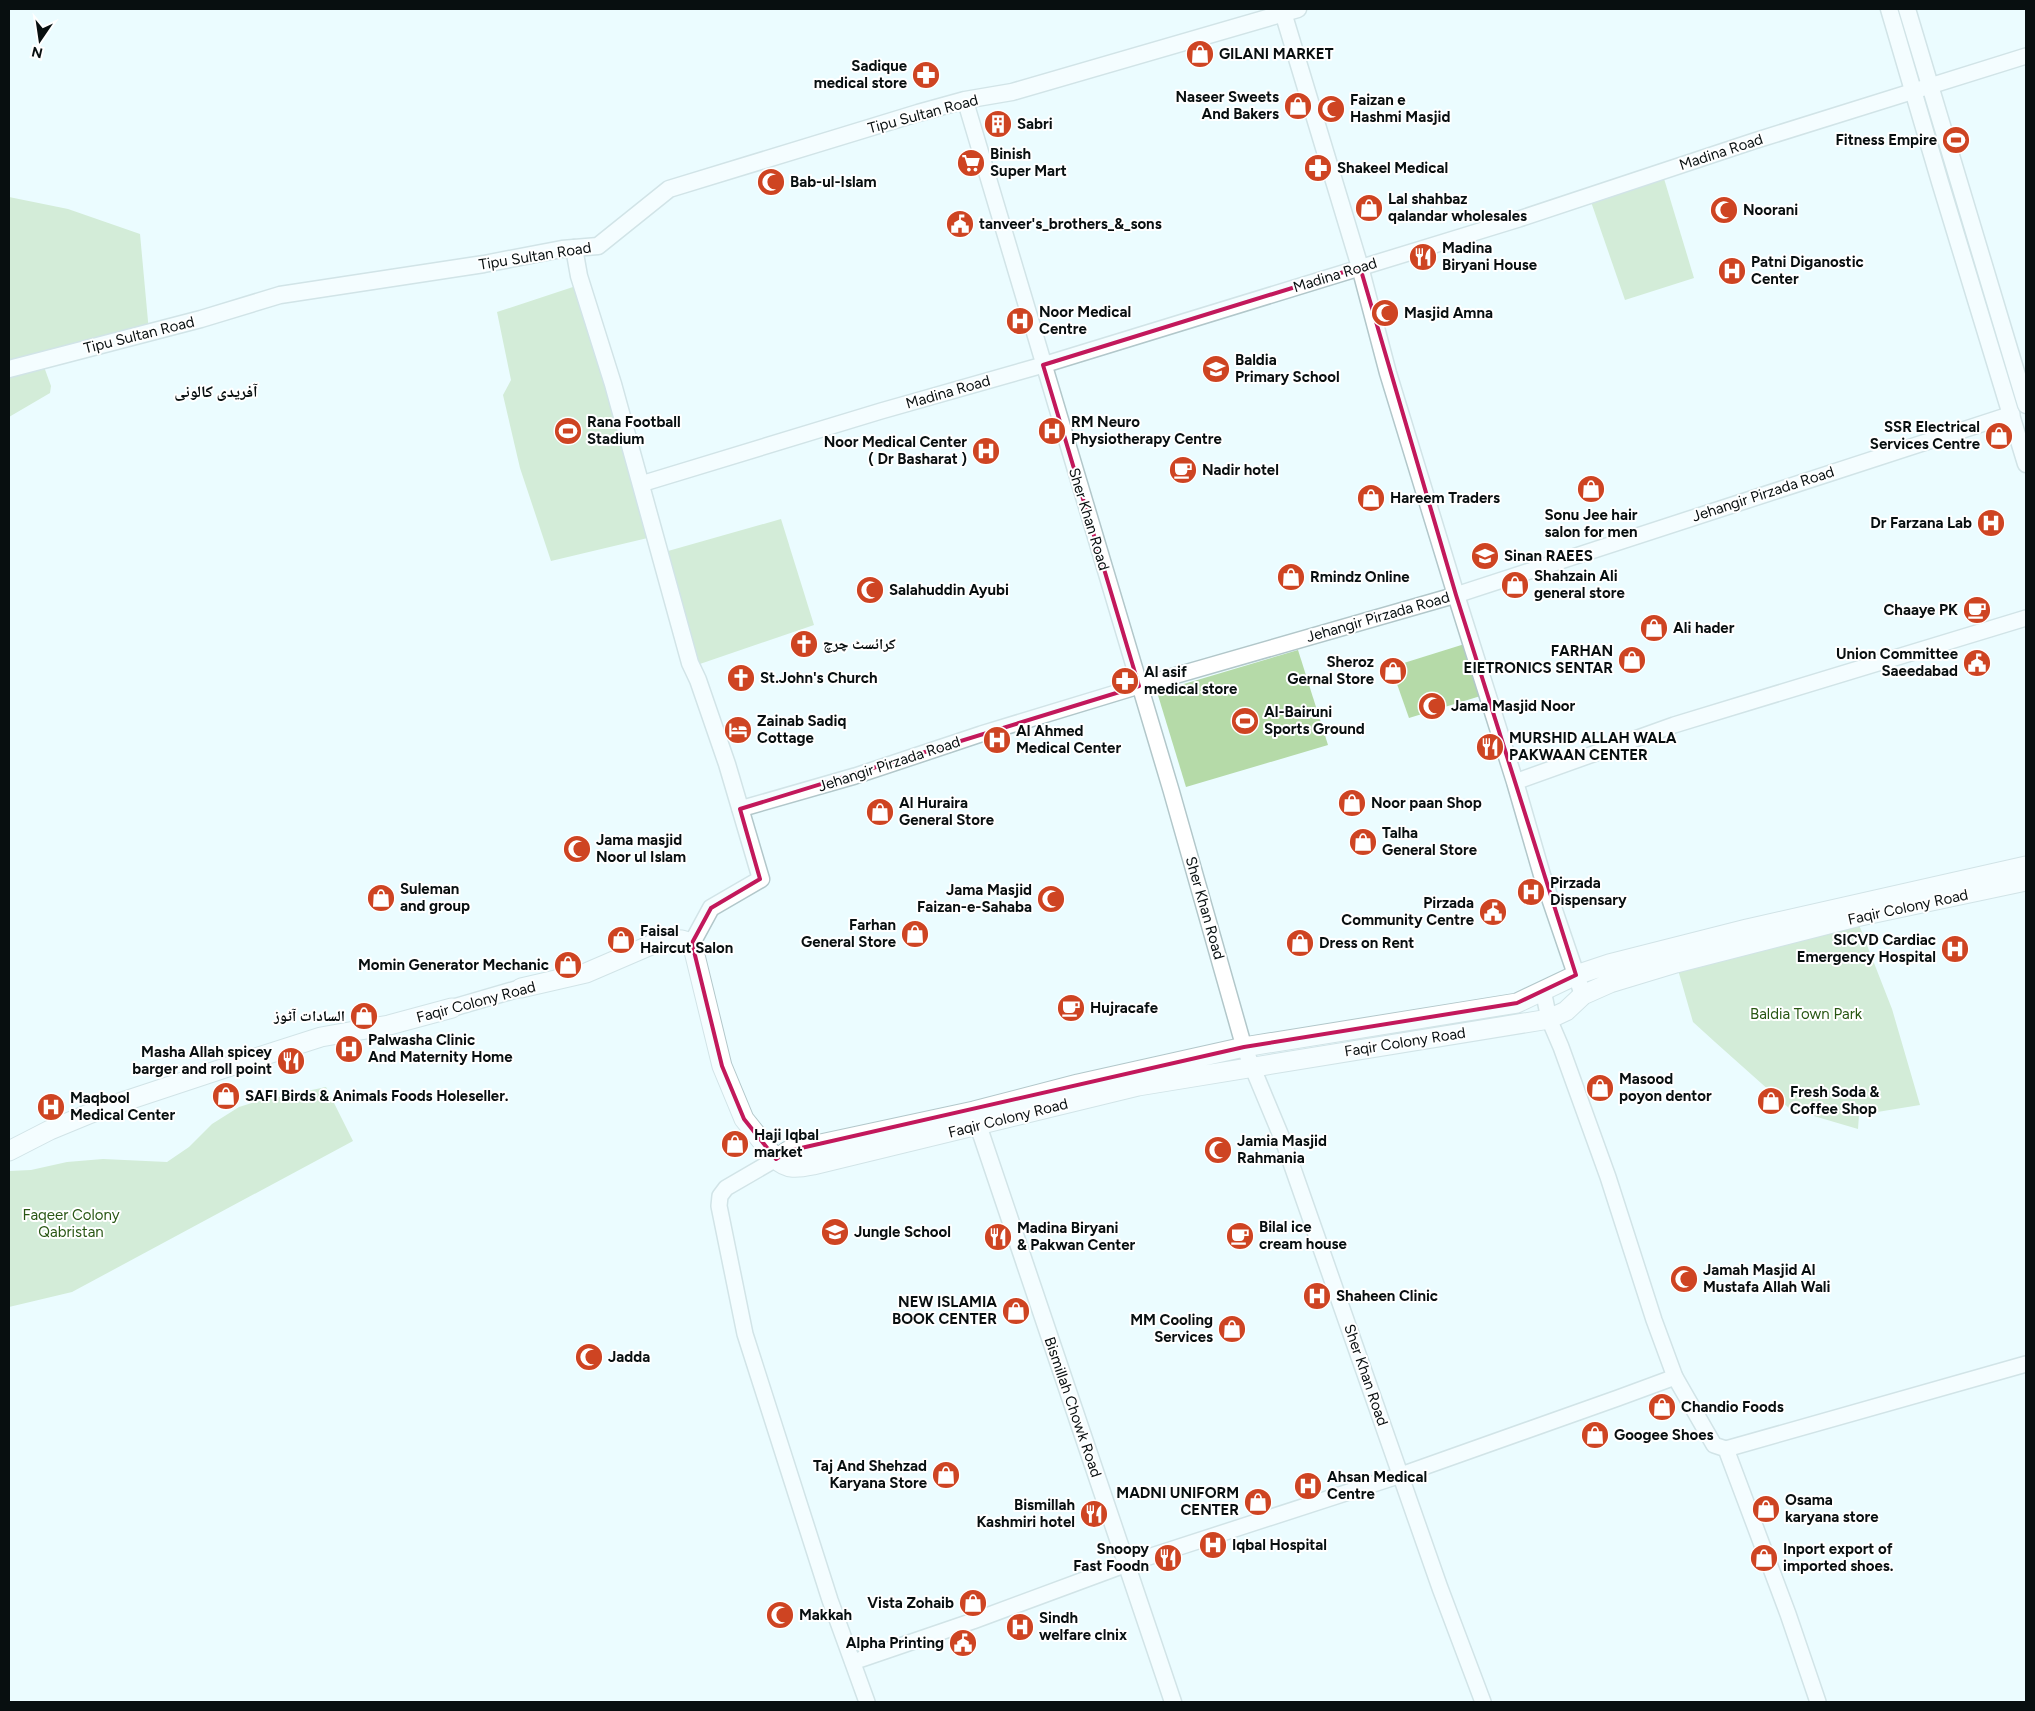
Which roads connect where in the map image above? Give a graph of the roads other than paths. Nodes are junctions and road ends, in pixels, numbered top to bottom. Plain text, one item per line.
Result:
1 (1889, 9) edge
2 (1907, 9) edge
3 (1288, 10) edge
4 (2026, 56) edge
5 (1930, 86) junction
6 (1913, 91) junction
7 (964, 100) junction
8 (574, 248) junction
9 (1360, 267) junction
10 (1043, 365) junction
11 (9, 369) edge
12 (2026, 405) edge
13 (2012, 414) junction
14 (2026, 464) edge
15 (641, 484) junction
16 (1456, 595) junction
17 (2026, 618) edge
18 (1139, 686) junction
19 (1515, 782) junction
20 (740, 808) junction
21 (2026, 866) edge
22 (2026, 881) edge
23 (692, 943) junction
24 (1576, 975) junction
25 (521, 988) joint
26 (1543, 990) junction
27 (1583, 995) junction
28 (452, 1008) joint
29 (1549, 1019) junction
30 (1244, 1047) junction
31 (1253, 1066) junction
32 (976, 1118) junction
33 (9, 1151) edge
34 (776, 1159) junction
35 (2026, 1364) edge
36 (1675, 1376) junction
37 (1726, 1449) junction
38 (1401, 1475) junction
39 (1127, 1564) junction
40 (853, 1662) junction
41 (867, 1702) edge
42 (1172, 1702) edge
43 (1483, 1702) edge
44 (1818, 1702) edge

1 - 6 main road
2 - 5 main road
3 - 7 main road, Tipu Sultan Road
3 - 9 main road
4 - 5 street, Madina Road
5 - 6 street, Madina Road
5 - 12 main road
6 - 9 street, Madina Road
6 - 13 main road
7 - 8 main road, Tipu Sultan Road
7 - 10 street, Sher Khan Road
8 - 11 main road, Tipu Sultan Road
8 - 15 main road
9 - 10 street, Madina Road
9 - 16 main road
10 - 15 street, Madina Road
10 - 18 street, Sher Khan Road
13 - 14 main road
13 - 16 street, Jehangir Pirzada Road
15 - 20 main road
16 - 18 street, Jehangir Pirzada Road
16 - 19 main road
17 - 19 street
18 - 20 street, Jehangir Pirzada Road
18 - 30 street, Sher Khan Road
19 - 24 main road
20 - 23 main road
21 - 24 main road, Faqir Colony Road
22 - 27 main road, Faqir Colony Road
23 - 25 main road, Faqir Colony Road
23 - 34 main road
24 - 26 main road, Faqir Colony Road
24 - 27 main road
25 - 28 main road, Faqir Colony Road
26 - 29 street
26 - 30 main road, Faqir Colony Road
27 - 29 main road, Faqir Colony Road
28 - 33 main road, Faqir Colony Road
29 - 31 main road, Faqir Colony Road
29 - 36 street
30 - 31 street, Sher Khan Road
30 - 32 main road, Faqir Colony Road
31 - 32 main road, Faqir Colony Road
31 - 38 street, Sher Khan Road
32 - 34 main road, Faqir Colony Road
32 - 39 main road, Bismillah Chowk Road
34 - 40 street
35 - 37 street
36 - 37 street
36 - 38 street
37 - 44 street
38 - 39 street
38 - 43 street, Sher Khan Road
39 - 40 street
39 - 42 main road, Bismillah Chowk Road
40 - 41 street

